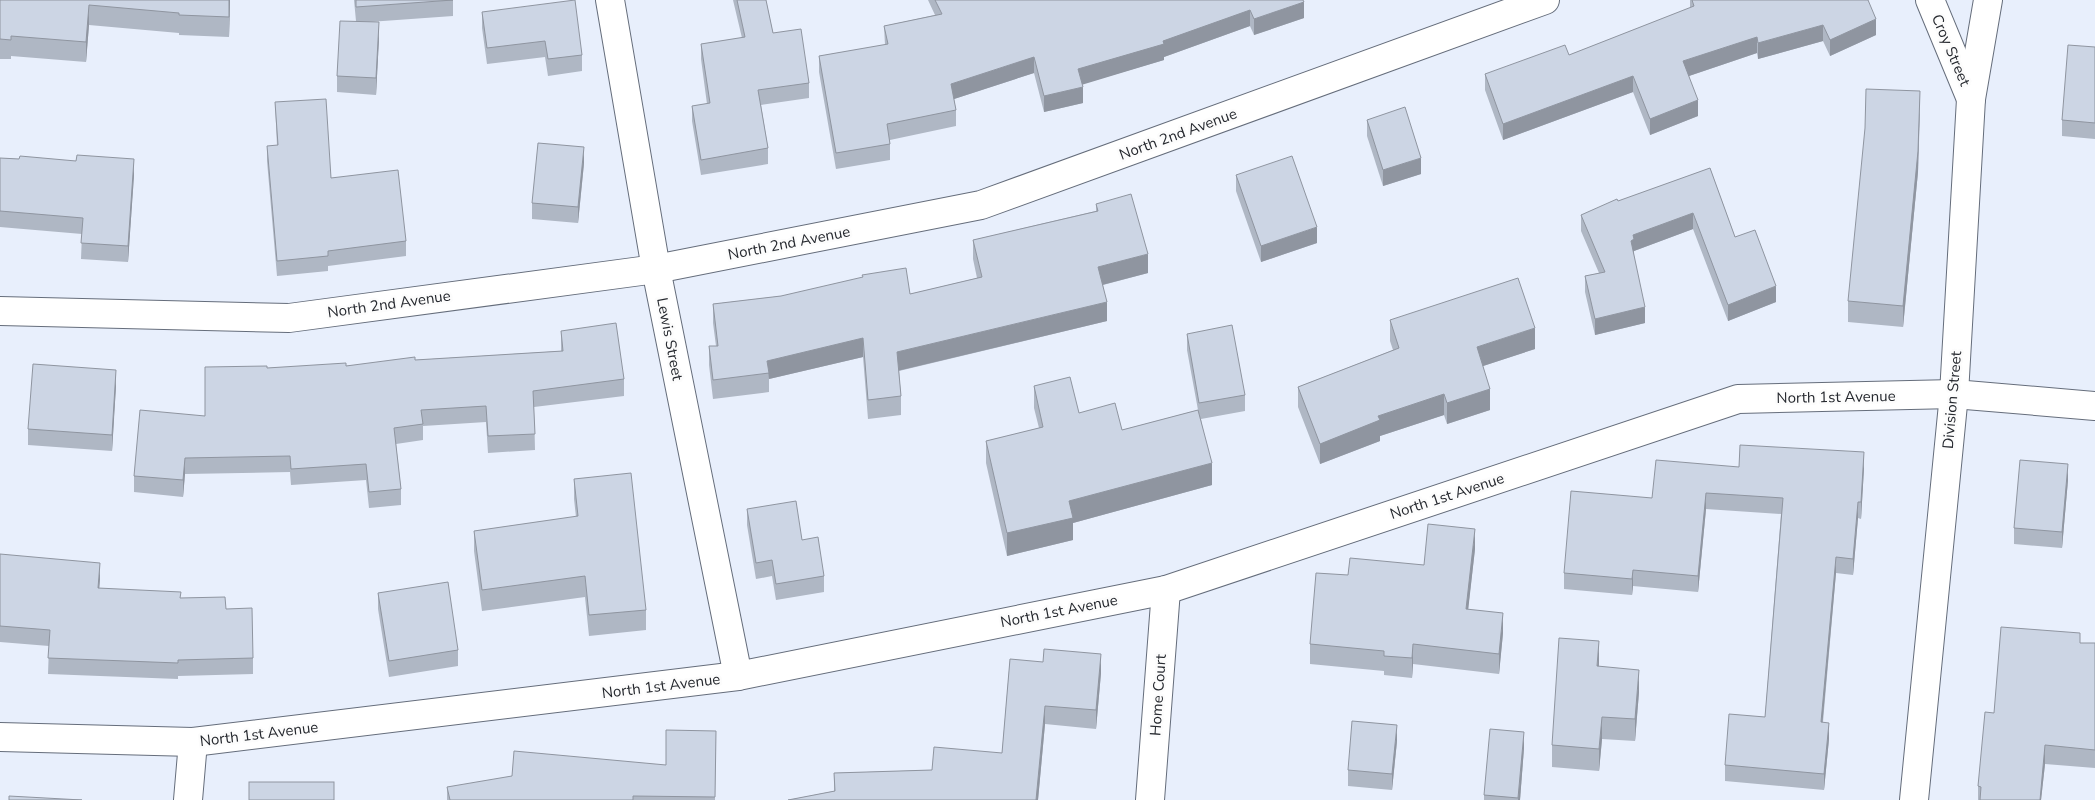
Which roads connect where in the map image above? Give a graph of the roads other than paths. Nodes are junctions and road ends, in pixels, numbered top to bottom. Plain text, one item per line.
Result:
1 (610, 0) edge
2 (1545, 0) edge
3 (1930, 0) edge
4 (1988, 0) edge
5 (1972, 99) junction
6 (656, 269) junction
7 (0, 311) edge
8 (1954, 394) junction
9 (2095, 406) edge
10 (1166, 590) junction
11 (738, 676) junction
12 (0, 737) edge
13 (193, 742) junction
14 (188, 800) edge
15 (1150, 800) edge
16 (1914, 800) edge

1 - 6 street, Lewis Street
2 - 6 street, North 2nd Avenue
3 - 5 street, Croy Street
4 - 5 street, Division Street
5 - 8 street, Division Street
6 - 7 street, North 2nd Avenue
6 - 11 street, Lewis Street
8 - 9 street, North 1st Avenue
8 - 10 street, North 1st Avenue
8 - 16 street, Division Street
10 - 11 street, North 1st Avenue
10 - 15 street, Home Court
11 - 13 street, North 1st Avenue
12 - 13 street, North 1st Avenue
13 - 14 street

